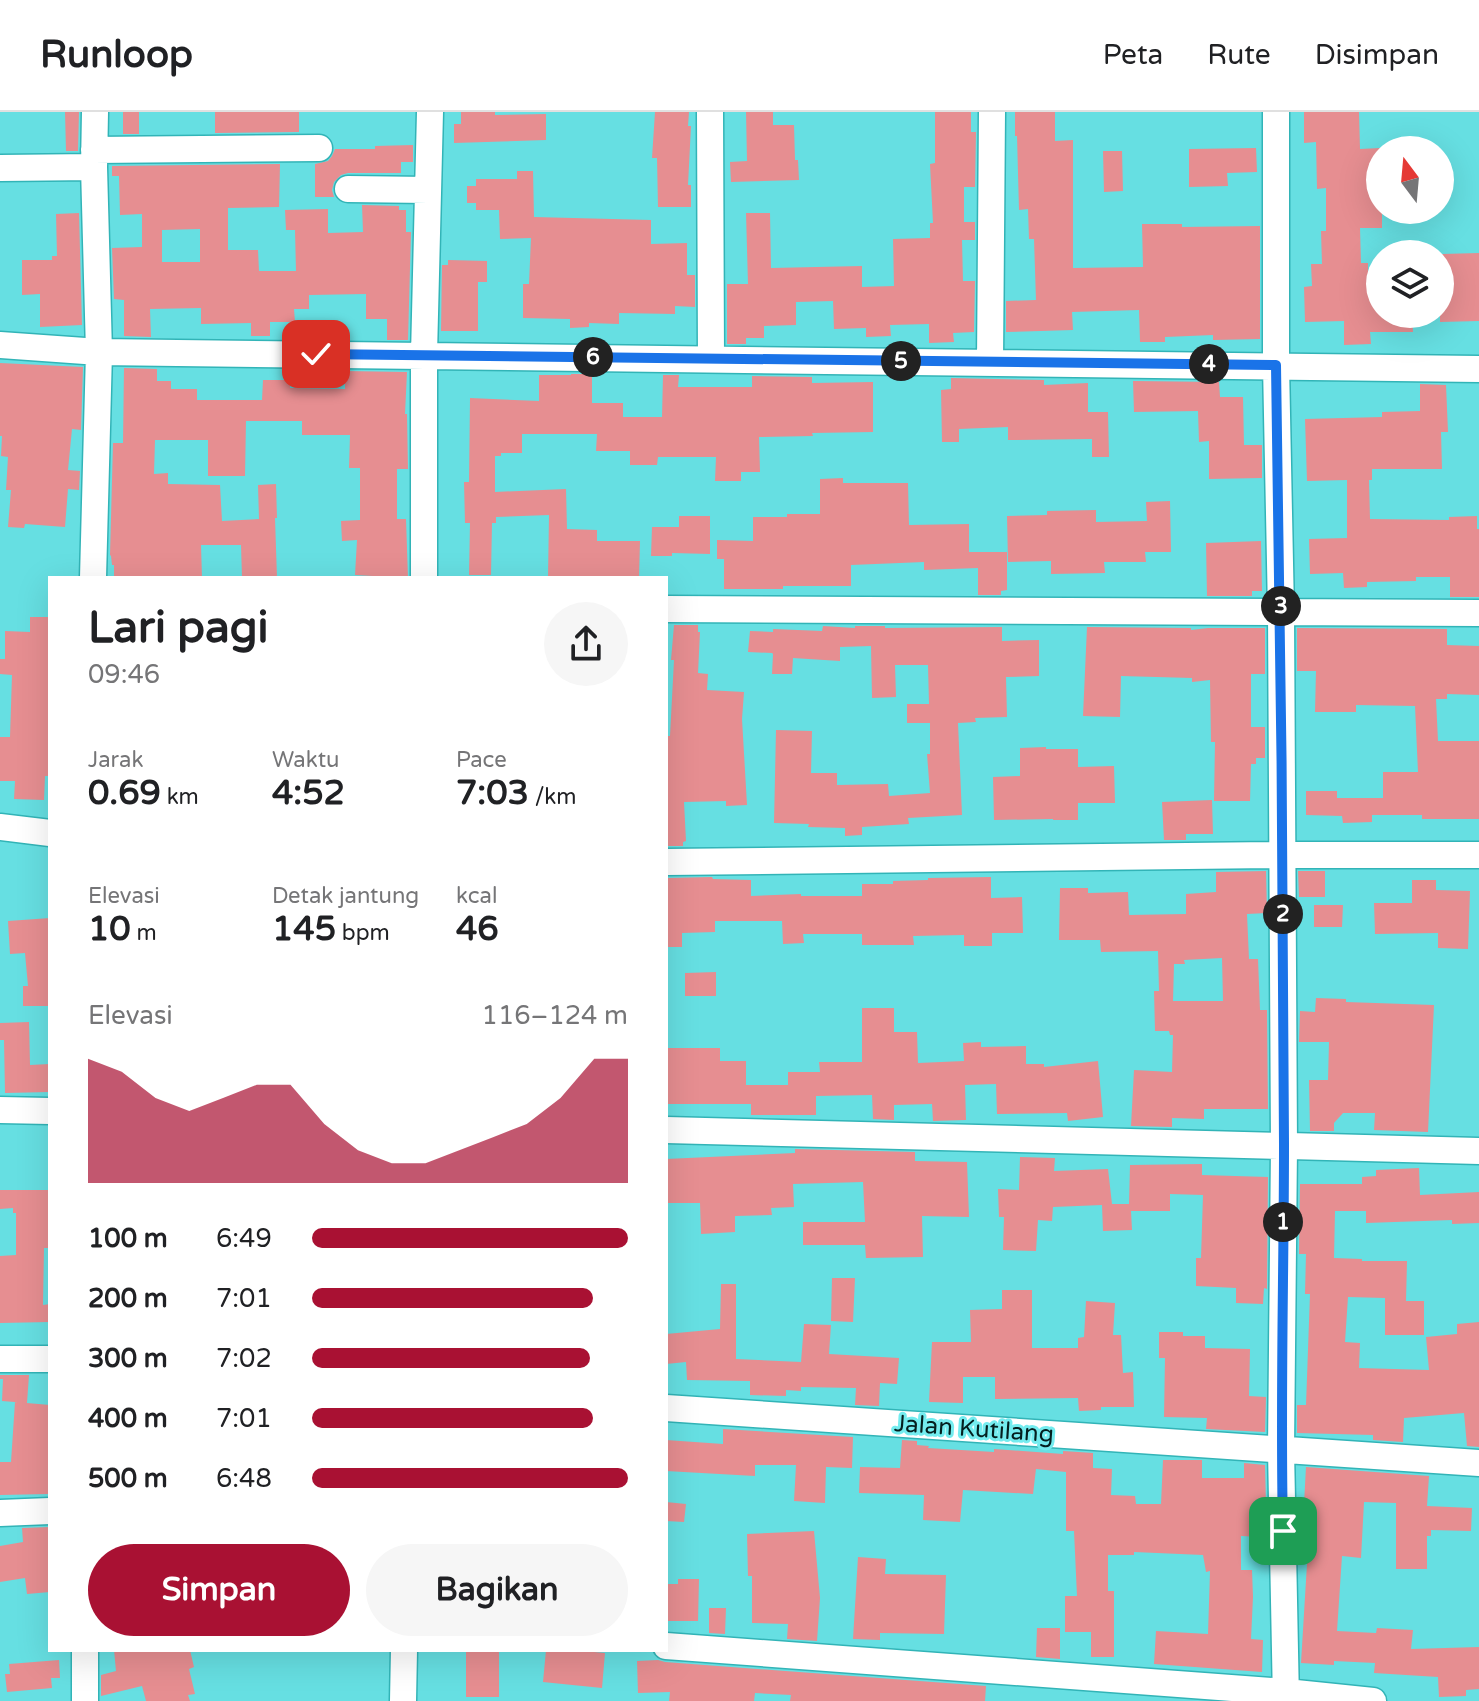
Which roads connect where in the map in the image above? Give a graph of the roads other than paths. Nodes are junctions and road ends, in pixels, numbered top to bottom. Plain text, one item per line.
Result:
1 (95, 112) edge
2 (430, 112) edge
3 (710, 112) edge
4 (992, 112) edge
5 (1276, 112) edge
6 (319, 148) dead end
7 (94, 159) junction
8 (0, 168) edge
9 (348, 189) dead end
10 (428, 190) junction
11 (0, 345) edge
12 (99, 352) junction
13 (424, 355) junction
14 (711, 359) junction
15 (990, 362) junction
16 (1276, 365) junction
17 (1479, 369) edge
18 (93, 576) edge
19 (424, 576) edge
20 (668, 609) edge
21 (1281, 612) junction
22 (1479, 613) edge
23 (0, 827) edge
24 (48, 833) edge
25 (1282, 855) junction
26 (1479, 855) edge
27 (668, 862) edge
28 (0, 1110) edge
29 (48, 1111) edge
30 (668, 1130) edge
31 (1284, 1146) junction
32 (1479, 1151) edge
33 (0, 1359) edge
34 (48, 1359) edge
35 (668, 1408) edge
36 (1281, 1450) junction
37 (1479, 1463) edge
38 (48, 1511) edge
39 (0, 1513) edge
40 (668, 1646) edge
41 (85, 1652) edge
42 (404, 1652) edge
43 (1286, 1697) edge
44 (85, 1701) edge
45 (403, 1701) edge
46 (1373, 1701) edge

1 - 7 street
2 - 10 street
3 - 14 street
4 - 15 street
5 - 16 street
6 - 7 street
7 - 8 street
7 - 12 street
9 - 10 street
10 - 13 street
11 - 12 street
12 - 13 street
12 - 18 street
13 - 14 street
13 - 19 street
14 - 15 street
15 - 16 street
16 - 17 street
16 - 21 street
20 - 21 street
21 - 22 street
21 - 25 street
23 - 24 street
25 - 26 street
25 - 27 street
25 - 31 street
28 - 29 street
30 - 31 street
31 - 32 street
31 - 36 street
33 - 34 street
35 - 36 street, Jalan Kutilang
36 - 37 street, Jalan Kutilang
36 - 43 street
38 - 39 street
40 - 43 street
41 - 44 street
42 - 45 street
43 - 46 street

